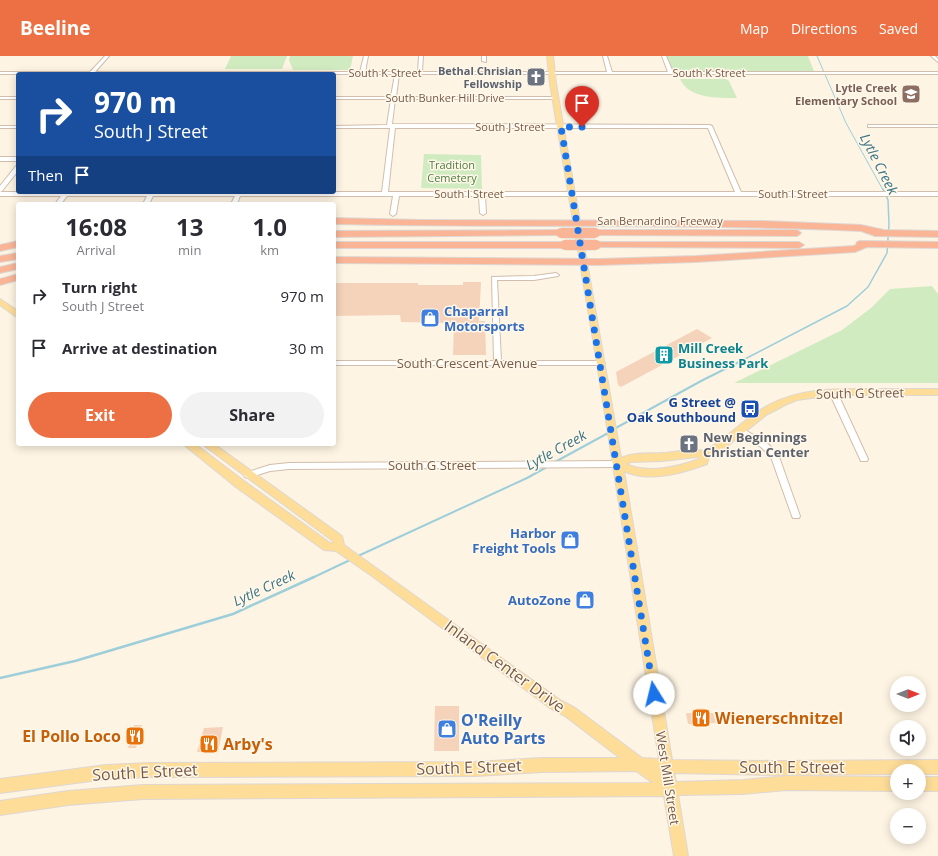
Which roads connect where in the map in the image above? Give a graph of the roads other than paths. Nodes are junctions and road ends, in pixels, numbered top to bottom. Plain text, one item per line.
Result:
1 (106, 56) edge
2 (366, 56) edge
3 (421, 56) edge
4 (605, 56) edge
5 (664, 56) edge
6 (933, 56) edge
7 (549, 58) edge
8 (938, 61) edge
9 (92, 72) edge
10 (0, 73) edge
11 (16, 73) edge
12 (336, 73) edge
13 (362, 73) junction
14 (397, 73) junction
15 (420, 73) junction
16 (552, 73) junction
17 (610, 73) junction
18 (671, 73) junction
19 (938, 73) edge
20 (0, 98) edge
21 (16, 98) edge
22 (336, 98) edge
23 (393, 98) junction
24 (556, 98) junction
25 (870, 126) dead end
26 (938, 126) edge
27 (0, 127) edge
28 (16, 127) edge
29 (336, 127) edge
30 (393, 127) junction
31 (561, 127) junction
32 (0, 159) edge
33 (16, 159) edge
34 (16, 169) edge
35 (0, 190) edge
36 (336, 193) edge
37 (0, 194) edge
38 (65, 194) junction
39 (152, 194) joint
40 (238, 194) edge
41 (385, 194) junction
42 (396, 194) junction
43 (482, 194) junction
44 (572, 194) junction
45 (739, 194) junction
46 (938, 194) edge
47 (59, 202) edge
48 (147, 202) edge
49 (235, 202) edge
50 (483, 213) dead end
51 (394, 214) dead end
52 (336, 221) edge
53 (577, 223) junction
54 (336, 226) edge
55 (861, 231) junction
56 (336, 234) edge
57 (438, 234) junction
58 (938, 234) edge
59 (16, 244) edge
60 (866, 244) junction
61 (336, 245) edge
62 (448, 245) junction
63 (938, 245) edge
64 (0, 248) edge
65 (336, 253) edge
66 (16, 256) edge
67 (0, 259) edge
68 (336, 260) edge
69 (584, 261) junction
70 (16, 266) edge
71 (0, 270) edge
72 (556, 275) dead end
73 (16, 278) edge
74 (0, 282) edge
75 (0, 301) edge
76 (16, 313) edge
77 (336, 363) edge
78 (498, 363) junction
79 (601, 363) junction
80 (833, 392) junction
81 (938, 392) edge
82 (740, 430) junction
83 (191, 446) edge
84 (209, 446) edge
85 (864, 459) dead end
86 (617, 464) junction
87 (248, 475) junction
88 (796, 516) dead end
89 (338, 547) junction
90 (636, 764) junction
91 (667, 766) junction
92 (938, 767) edge
93 (890, 784) edge
94 (926, 784) edge
95 (938, 784) edge
96 (0, 786) edge
97 (670, 788) junction
98 (0, 808) edge
99 (681, 856) edge

1 - 9 street
2 - 13 street
3 - 15 street
4 - 17 street
5 - 18 street
6 - 8 street
7 - 16 main road, West Mill Street
10 - 11 street, South K Street
12 - 13 street, South K Street
13 - 14 street, South K Street
14 - 15 street, South K Street
14 - 23 street
15 - 16 street, South K Street
16 - 17 street, South K Street
16 - 24 main road, West Mill Street
17 - 18 street, South K Street
18 - 19 street, South K Street
20 - 21 street
22 - 23 street, South Bunker Hill Drive
23 - 24 street, South Bunker Hill Drive
23 - 30 street
24 - 31 main road, West Mill Street
25 - 26 street
27 - 28 street
29 - 30 street, South J Street
30 - 31 street, South J Street
30 - 41 street
31 - 44 main road, West Mill Street
31 - 45 street, South J Street
32 - 33 street
34 - 35 street
36 - 41 street, South I Street
37 - 38 street, South I Street
38 - 39 street, South I Street
38 - 47 street
39 - 48 street
40 - 49 street
41 - 42 street, South I Street
42 - 43 street, South I Street
42 - 51 street
43 - 44 street, South I Street
43 - 50 street
44 - 45 street, South I Street
44 - 53 main road, West Mill Street
45 - 46 street, South I Street
52 - 53 highway
53 - 55 highway
53 - 69 main road, West Mill Street
54 - 57 highway
55 - 57 highway, San Bernardino Freeway, bridge
55 - 58 highway, San Bernardino Freeway
56 - 57 highway, San Bernardino Freeway
59 - 64 highway
60 - 62 highway, San Bernardino Freeway, bridge
60 - 63 highway, San Bernardino Freeway
60 - 69 highway
61 - 62 highway, San Bernardino Freeway
62 - 65 highway
66 - 67 highway
68 - 69 highway
69 - 79 main road, West Mill Street
70 - 71 highway
72 - 78 street
73 - 74 highway
75 - 76 main road
77 - 78 street, South Crescent Avenue
78 - 79 street, South Crescent Avenue
79 - 86 main road, West Mill Street
80 - 81 main road, South G Street
80 - 82 main road, South G Street
80 - 85 street
82 - 86 main road, South G Street
82 - 88 street
83 - 89 main road, Inland Center Drive
84 - 87 main road, Inland Center Drive
86 - 87 street, South G Street
86 - 91 main road, West Mill Street
87 - 89 main road, Inland Center Drive
89 - 90 main road, Inland Center Drive
90 - 91 main road, South E Street
90 - 96 main road, South E Street
90 - 97 main road, Inland Center Drive
91 - 92 main road, South E Street
91 - 97 main road, West Mill Street
93 - 97 main road, South E Street
94 - 95 main road
97 - 98 main road, South E Street
97 - 99 main road, West Mill Street

